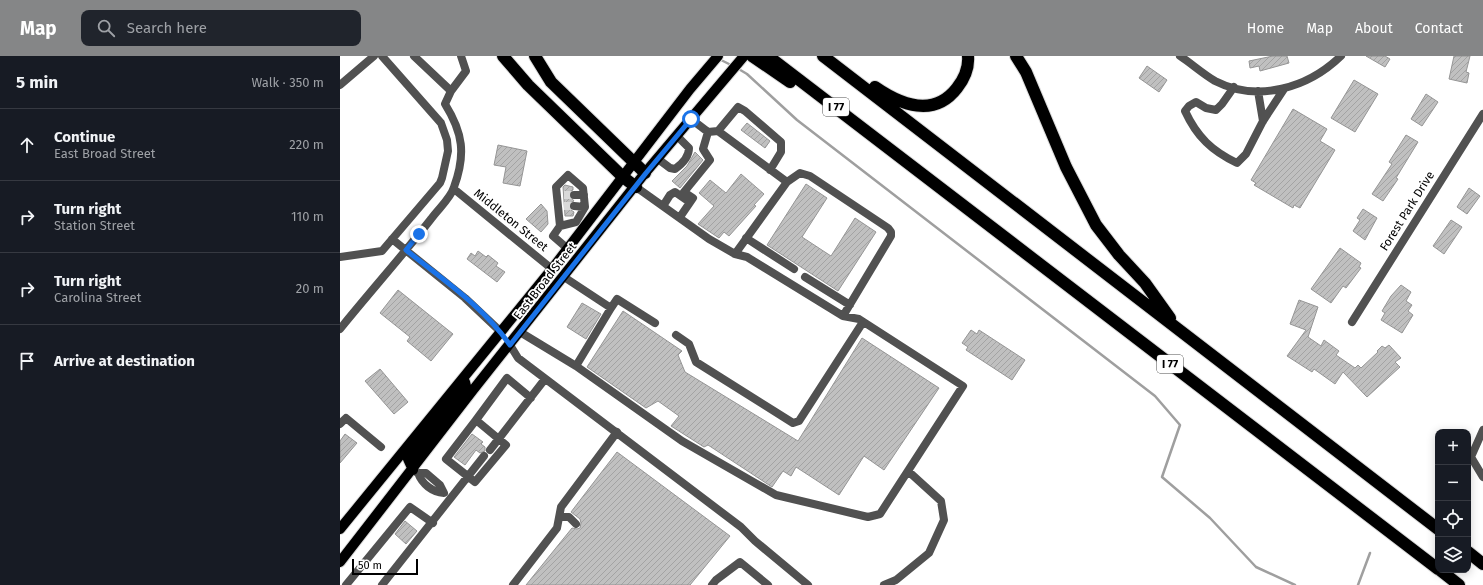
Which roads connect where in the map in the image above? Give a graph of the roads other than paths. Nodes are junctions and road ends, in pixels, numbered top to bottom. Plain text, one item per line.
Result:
1 (374, 56) edge
2 (382, 56) edge
3 (414, 56) edge
4 (461, 56) edge
5 (503, 56) edge
6 (535, 56) edge
7 (718, 56) edge
8 (744, 56) edge
9 (752, 56) edge
10 (768, 56) edge
11 (822, 56) edge
12 (831, 56) edge
13 (968, 56) edge
14 (1016, 56) edge
15 (1180, 56) edge
16 (1341, 56) edge
17 (340, 85) edge
18 (1234, 87) junction
19 (1284, 89) junction
20 (451, 91) junction
21 (1258, 91) junction
22 (1483, 114) edge
23 (691, 119) junction
24 (1263, 121) junction
25 (718, 131) junction
26 (708, 132) junction
27 (677, 136) junction
28 (658, 159) junction
29 (903, 159) junction
30 (634, 163) junction
31 (770, 170) junction
32 (646, 173) junction
33 (442, 178) junction
34 (623, 178) junction
35 (787, 182) junction
36 (636, 187) junction
37 (454, 188) junction
38 (574, 195) tunnel mouth
39 (584, 195) junction
40 (690, 203) junction
41 (574, 206) tunnel mouth
42 (585, 206) junction
43 (663, 206) junction
44 (680, 218) junction
45 (560, 226) junction
46 (392, 238) junction
47 (746, 238) junction
48 (568, 249) junction
49 (406, 250) junction
50 (735, 254) junction
51 (340, 256) edge
52 (552, 269) junction
53 (794, 269) dead end
54 (564, 277) junction
55 (805, 277) dead end
56 (850, 305) junction
57 (611, 308) junction
58 (843, 316) junction
59 (864, 322) junction
60 (1352, 322) dead end
61 (656, 323) dead end
62 (340, 329) edge
63 (1178, 329) junction
64 (501, 332) junction
65 (520, 332) junction
66 (676, 336) dead end
67 (510, 345) junction
68 (576, 366) junction
69 (464, 378) junction
70 (545, 380) junction
71 (531, 398) junction
72 (476, 420) junction
73 (340, 424) edge
74 (1483, 430) edge
75 (617, 432) junction
76 (498, 439) junction
77 (381, 447) dead end
78 (908, 471) junction
79 (415, 472) junction
80 (468, 476) junction
81 (1483, 477) edge
82 (452, 499) junction
83 (560, 517) junction
84 (433, 523) junction
85 (576, 524) dead end
86 (1435, 527) edge
87 (340, 529) edge
88 (1471, 554) edge
89 (340, 562) edge
90 (1483, 564) edge
91 (1435, 566) edge
92 (1444, 573) edge
93 (346, 585) edge
94 (382, 585) edge
95 (513, 585) edge
96 (712, 585) edge
97 (768, 585) edge
98 (808, 585) edge
99 (884, 585) edge
100 (1459, 585) edge

1 - 17 street
2 - 33 street
3 - 20 street
4 - 20 street
5 - 34 highway
6 - 30 highway
7 - 30 main road, East Broad Street
8 - 23 main road, East Broad Street
9 - 29 highway
10 - 29 highway, I 77
11 - 63 highway, I 77
12 - 13 highway
14 - 63 highway
15 - 18 street
16 - 19 street
18 - 21 street
18 - 24 street
19 - 21 street
19 - 24 street
20 - 37 street
21 - 24 street
22 - 60 street, Forest Park Drive
23 - 26 street
23 - 27 main road, East Broad Street
25 - 26 street
25 - 31 street
25 - 31 street
26 - 40 street
27 - 28 main road, East Broad Street
27 - 28 street
28 - 32 main road, East Broad Street
29 - 91 highway, I 77
30 - 32 highway
30 - 34 main road, East Broad Street
31 - 35 street
32 - 36 main road, East Broad Street
33 - 37 street, Middleton Street
33 - 46 street
34 - 36 highway
34 - 48 main road, East Broad Street
35 - 47 street
35 - 56 street
36 - 43 street
36 - 54 main road, East Broad Street
37 - 49 street
37 - 52 street, Middleton Street
38 - 39 street
39 - 42 street
39 - 45 street
40 - 43 street
40 - 44 street
41 - 42 street
42 - 45 street
43 - 44 street
44 - 50 street
45 - 48 street
46 - 49 street
46 - 51 street
47 - 50 street
47 - 53 street
48 - 52 main road, East Broad Street
49 - 62 street
49 - 64 street
50 - 58 street
52 - 64 main road, East Broad Street
54 - 57 street
54 - 65 main road, East Broad Street
55 - 56 street
56 - 58 street
57 - 61 street
57 - 68 street
58 - 59 street
59 - 66 street
59 - 78 street
63 - 86 highway, I 77
64 - 67 main road
64 - 69 main road, East Broad Street
65 - 67 main road, East Broad Street
65 - 68 street
67 - 70 street
67 - 79 main road, East Broad Street
68 - 78 street
69 - 79 main road
69 - 87 main road, East Broad Street
70 - 71 street
70 - 75 street
71 - 72 street
71 - 76 street
72 - 76 street
72 - 80 street
73 - 77 street
74 - 81 street
75 - 83 street
75 - 98 street
76 - 80 street
76 - 80 street
78 - 99 street
79 - 82 street
79 - 89 main road, East Broad Street
80 - 82 street
82 - 84 street
83 - 85 street
83 - 95 street
84 - 93 street
84 - 94 street
88 - 90 highway
92 - 100 highway, I 77
96 - 97 street

